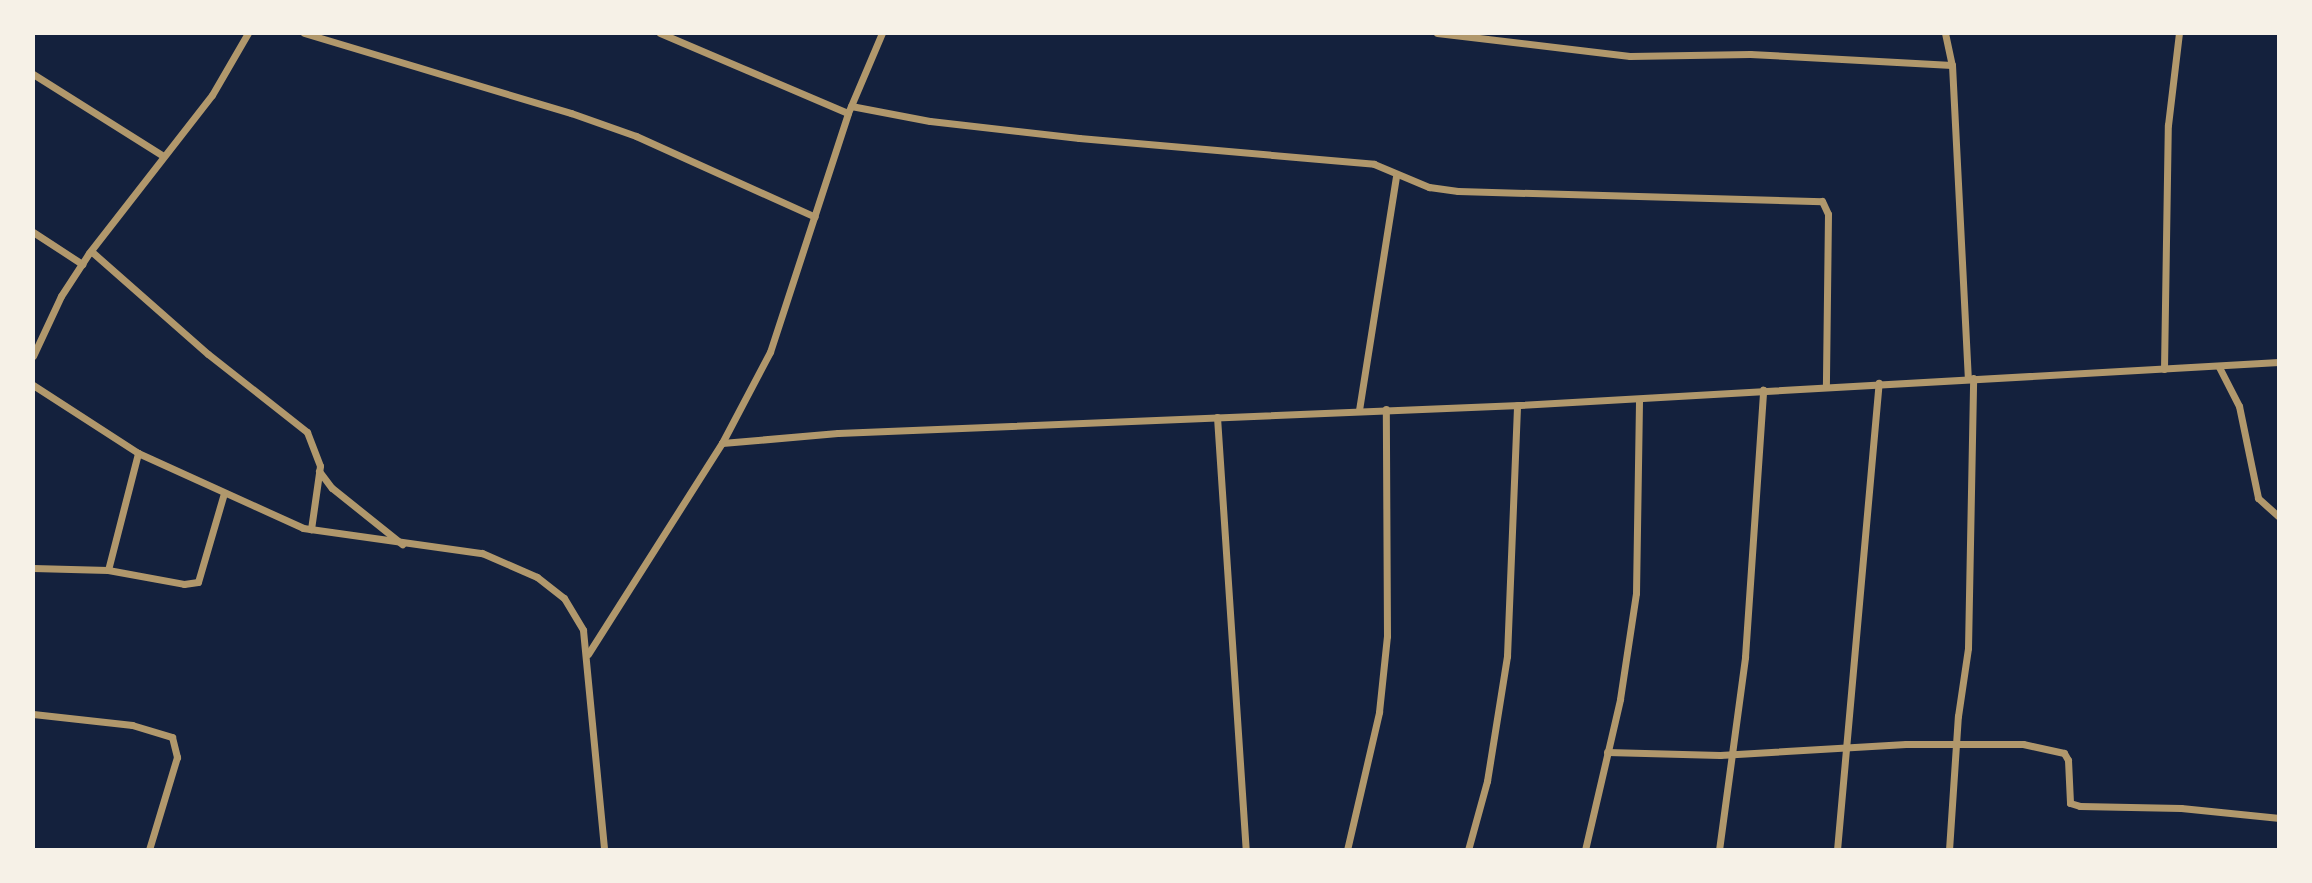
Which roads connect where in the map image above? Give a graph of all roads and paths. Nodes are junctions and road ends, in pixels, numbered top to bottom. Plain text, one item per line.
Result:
1 (248, 33) edge
2 (304, 33) edge
3 (660, 33) edge
4 (882, 33) edge
5 (1437, 33) edge
6 (1945, 33) edge
7 (2179, 33) edge
8 (1952, 65) junction
9 (33, 75) edge
10 (849, 109) junction
11 (163, 156) junction
12 (1396, 177) junction
13 (815, 217) junction
14 (33, 232) edge
15 (91, 251) junction
16 (82, 264) junction
17 (33, 356) edge
18 (2279, 362) edge
19 (2220, 366) junction
20 (2164, 369) junction
21 (1971, 378) junction
22 (1879, 383) junction
23 (33, 385) edge
24 (1826, 387) junction
25 (1763, 390) junction
26 (1639, 399) junction
27 (1517, 405) junction
28 (1386, 409) junction
29 (1359, 410) junction
30 (1217, 417) junction
31 (722, 443) junction
32 (138, 453) junction
33 (319, 471) junction
34 (224, 493) junction
35 (2279, 517) edge
36 (311, 529) junction
37 (402, 544) junction
38 (33, 568) edge
39 (108, 570) junction
40 (587, 655) junction
41 (33, 713) edge
42 (1955, 743) junction
43 (1846, 746) junction
44 (1607, 752) junction
45 (1734, 753) junction
46 (2279, 818) edge
47 (149, 850) edge
48 (604, 850) edge
49 (1246, 850) edge
50 (1347, 850) edge
51 (1468, 850) edge
52 (1585, 850) edge
53 (1720, 850) edge
54 (1837, 850) edge
55 (1949, 850) edge

1 - 11 street
2 - 13 street
3 - 10 street
4 - 10 street
5 - 8 street
6 - 8 street
7 - 20 street
8 - 21 street
9 - 11 street
10 - 12 street
10 - 13 street
11 - 15 street
12 - 24 street
12 - 29 street
13 - 31 street
14 - 16 street
15 - 16 street
15 - 33 street
16 - 17 street
18 - 19 street
19 - 20 street
19 - 35 street
20 - 21 street
21 - 22 street
21 - 42 street
22 - 24 street
22 - 43 street
23 - 32 street
24 - 25 street
25 - 26 street
25 - 45 street
26 - 27 street
26 - 44 street
27 - 28 street
27 - 51 street
28 - 29 street
28 - 50 street
29 - 30 street
30 - 31 street
30 - 49 street
31 - 40 street
32 - 34 street
32 - 39 street
33 - 36 street
33 - 37 street
34 - 36 street
34 - 39 street
36 - 37 street
37 - 40 street
38 - 39 street
40 - 48 street
41 - 47 street
42 - 43 street
42 - 46 street
42 - 55 street
43 - 45 street
43 - 54 street
44 - 45 street
44 - 52 street
45 - 53 street

